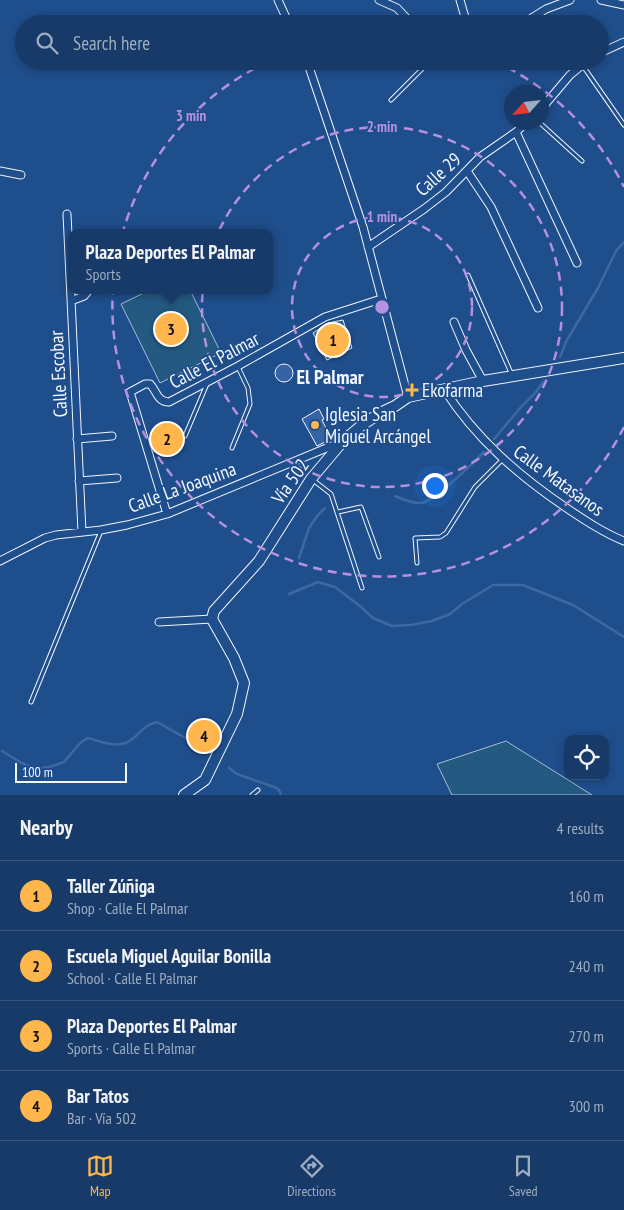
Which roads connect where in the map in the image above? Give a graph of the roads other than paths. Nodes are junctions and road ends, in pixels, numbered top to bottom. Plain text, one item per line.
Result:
1 (278, 0) edge
2 (379, 0) edge
3 (460, 0) edge
4 (566, 0) edge
5 (601, 0) edge
6 (624, 5) edge
7 (286, 15) edge
8 (404, 15) edge
9 (464, 15) edge
10 (536, 15) edge
11 (624, 42) edge
12 (609, 49) edge
13 (310, 70) edge
14 (421, 70) edge
15 (576, 70) edge
16 (589, 70) edge
17 (391, 100) dead end
18 (549, 100) edge
19 (624, 125) edge
20 (518, 130) edge
21 (547, 130) edge
22 (516, 132) junction
23 (582, 161) dead end
24 (0, 171) edge
25 (467, 171) junction
26 (21, 175) dead end
27 (67, 214) dead end
28 (69, 229) edge
29 (368, 247) junction
30 (577, 263) dead end
31 (468, 275) dead end
32 (71, 294) edge
33 (86, 294) edge
34 (381, 299) junction
35 (71, 301) junction
36 (538, 308) dead end
37 (454, 322) dead end
38 (624, 358) edge
39 (238, 366) junction
40 (513, 376) junction
41 (483, 381) junction
42 (208, 382) junction
43 (444, 390) junction
44 (408, 397) junction
45 (112, 436) dead end
46 (185, 436) dead end
47 (77, 439) junction
48 (343, 440) junction
49 (232, 448) dead end
50 (503, 459) junction
51 (117, 478) dead end
52 (311, 479) junction
53 (79, 481) junction
54 (338, 512) junction
55 (167, 514) junction
56 (101, 530) junction
57 (82, 532) junction
58 (624, 541) edge
59 (379, 557) dead end
60 (0, 561) edge
61 (417, 563) dead end
62 (362, 588) dead end
63 (212, 619) junction
64 (159, 622) dead end
65 (31, 702) dead end
66 (258, 790) dead end
67 (184, 795) edge
68 (252, 795) edge

1 - 7 street
2 - 8 street
3 - 9 street
4 - 10 street
5 - 6 street
11 - 12 street
13 - 29 street
14 - 17 lane
15 - 18 street
16 - 19 lane
20 - 22 street, Calle 29
21 - 23 lane
22 - 25 street, Calle 29
22 - 30 street
24 - 26 street
25 - 29 street, Calle 29
25 - 36 street
27 - 28 street, Calle Escobar
29 - 34 street
31 - 40 lane
32 - 35 street, Calle Escobar
33 - 35 street
34 - 39 street, Calle El Palmar
34 - 44 street
35 - 47 street, Calle Escobar
37 - 41 street
38 - 40 street, Vía 502
39 - 42 street, Calle El Palmar
39 - 49 lane
40 - 41 street, Vía 502
41 - 43 street, Vía 502
42 - 46 lane
42 - 55 street, Calle El Palmar
43 - 44 street, Vía 502
43 - 50 street, Calle Matasanos
44 - 48 street, Vía 502
45 - 47 street
47 - 53 street, Calle Escobar
48 - 52 street, Vía 502
48 - 55 street, Calle La Joaquina
50 - 58 street, Calle Matasanos
50 - 61 lane
51 - 53 street
52 - 54 lane
52 - 63 street, Vía 502
53 - 57 street, Calle Escobar
54 - 59 lane
54 - 62 lane
55 - 56 street, Calle La Joaquina
56 - 57 street, Calle La Joaquina
56 - 65 lane
57 - 60 street, Calle La Joaquina
63 - 64 street
63 - 67 street
66 - 68 lane

